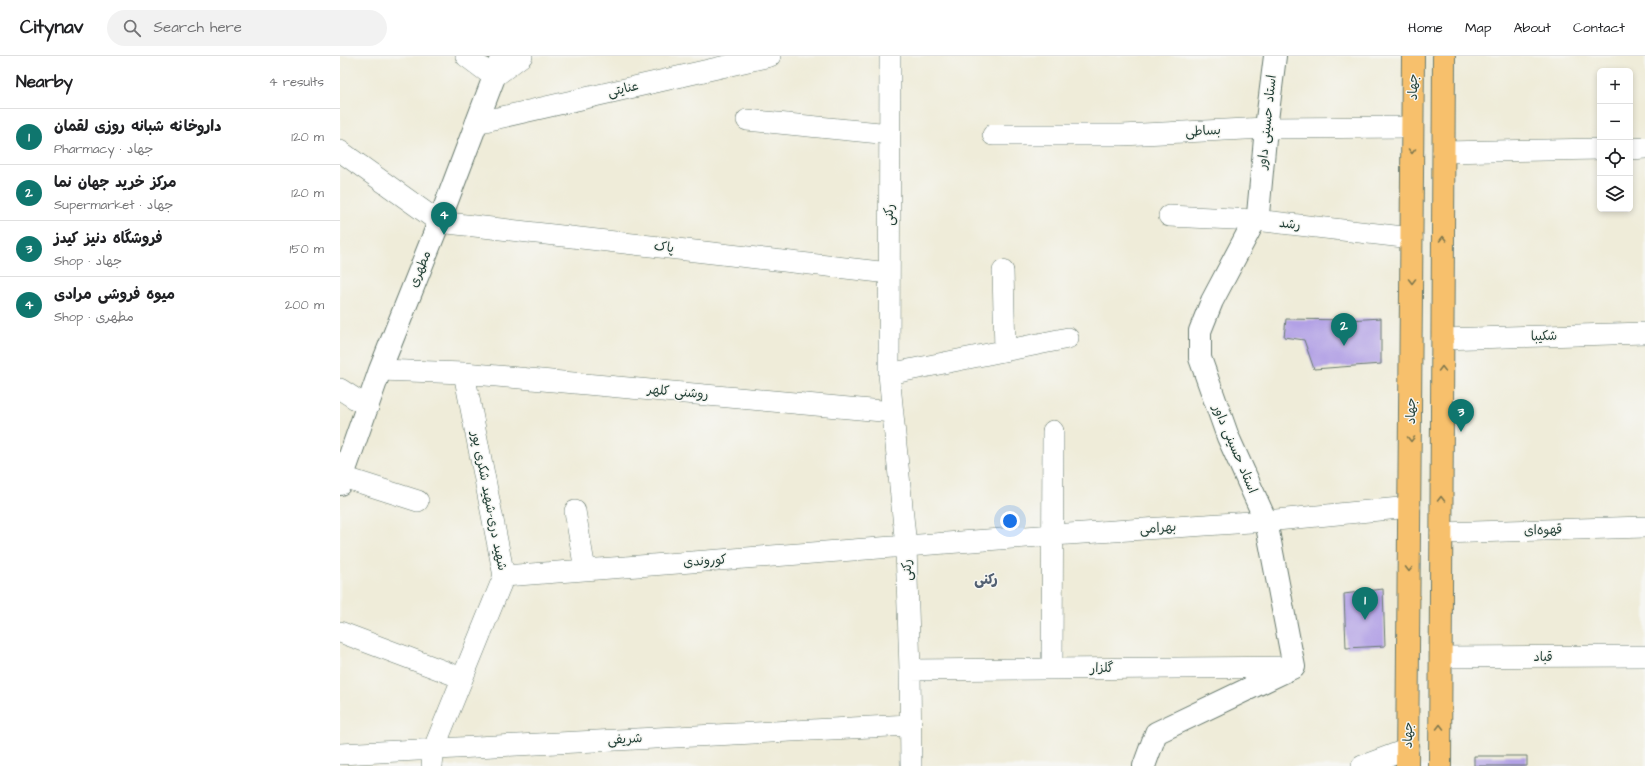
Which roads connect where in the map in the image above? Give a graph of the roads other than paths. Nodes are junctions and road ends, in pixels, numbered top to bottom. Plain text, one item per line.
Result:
1 (466, 56) edge
2 (502, 56) edge
3 (522, 56) edge
4 (770, 56) edge
5 (890, 56) edge
6 (1275, 56) edge
7 (1413, 56) edge
8 (1444, 56) edge
9 (494, 77) junction
10 (747, 120) dead end
11 (476, 123) junction
12 (1412, 127) junction
13 (1266, 128) junction
14 (890, 134) junction
15 (993, 135) dead end
16 (1645, 148) edge
17 (1597, 149) edge
18 (1633, 149) edge
19 (340, 152) edge
20 (1443, 152) junction
21 (1169, 216) dead end
22 (1255, 220) junction
23 (439, 222) junction
24 (1412, 238) junction
25 (1003, 271) dead end
26 (889, 273) junction
27 (1645, 333) edge
28 (1068, 338) dead end
29 (1442, 339) junction
30 (1005, 351) junction
31 (380, 370) junction
32 (464, 373) junction
33 (889, 374) junction
34 (340, 389) edge
35 (368, 407) junction
36 (893, 412) junction
37 (1053, 431) dead end
38 (341, 480) edge
39 (418, 502) dead end
40 (1410, 507) junction
41 (575, 511) dead end
42 (1266, 521) junction
43 (1645, 527) edge
44 (1441, 534) junction
45 (1053, 535) junction
46 (906, 547) junction
47 (585, 570) junction
48 (504, 576) junction
49 (340, 632) edge
50 (1645, 656) edge
51 (1440, 657) junction
52 (1294, 667) junction
53 (1052, 669) junction
54 (910, 670) junction
55 (462, 678) junction
56 (910, 725) junction
57 (340, 754) edge
58 (433, 757) edge
59 (1407, 758) edge
60 (911, 766) edge
61 (1144, 766) edge
62 (1362, 766) edge
63 (1440, 766) edge

1 - 9 street
2 - 9 street, مطهری
3 - 9 street
4 - 11 street, عنایتی
5 - 14 street, رکنی
6 - 13 street, استاد حسینی داور
7 - 12 main road, جهاد
8 - 20 main road
9 - 11 street, مطهری
10 - 14 street
11 - 23 street, مطهری
12 - 13 street, بساطی
12 -> 24 main road, جهاد
13 - 15 street, بساطی
13 - 22 street, استاد حسینی داور
14 - 26 street, رکنی
16 - 18 street
17 - 20 street
19 - 23 street
29 -> 20 main road
21 - 22 street, رشد
22 - 24 street, رشد
22 - 42 street, استاد حسینی داور
23 - 26 street, پاک
23 - 31 street, مطهری
24 -> 40 main road, جهاد
25 - 30 street
26 - 33 street, رکنی
27 - 29 street, شکیبا
28 - 30 street
44 -> 29 main road
30 - 33 street
31 - 32 street
31 - 35 street, مطهری
32 - 36 street, روشنی کلهر
32 - 48 street, شهید دری-شهید شکری پور
33 - 36 street, رکنی
34 - 35 street
35 - 38 street, مطهری
36 - 46 street, رکنی
37 - 45 street
38 - 39 street
40 - 42 street, بهرامی
40 -> 59 main road, جهاد
41 - 47 street
42 - 45 street, بهرامی
42 - 52 street, استاد حسینی داور
43 - 44 street, قهوه‌ای
44 - 51 main road
45 - 46 street, بهرامی
45 - 53 street
46 - 47 street, کوروندی
46 - 54 street, رکنی
47 - 48 street, کوروندی
48 - 55 street, شهید دری-شهید شکری پور
49 - 55 street
50 - 51 street, قباد
63 -> 51 main road
52 - 53 street, گلزار
52 - 61 street
53 - 54 street, گلزار
54 - 56 street, رکنی
55 - 58 street, شهید دری-شهید شکری پور
56 - 58 street, شریفی
56 - 60 street, رکنی
57 - 58 street, شریفی
59 - 62 street

